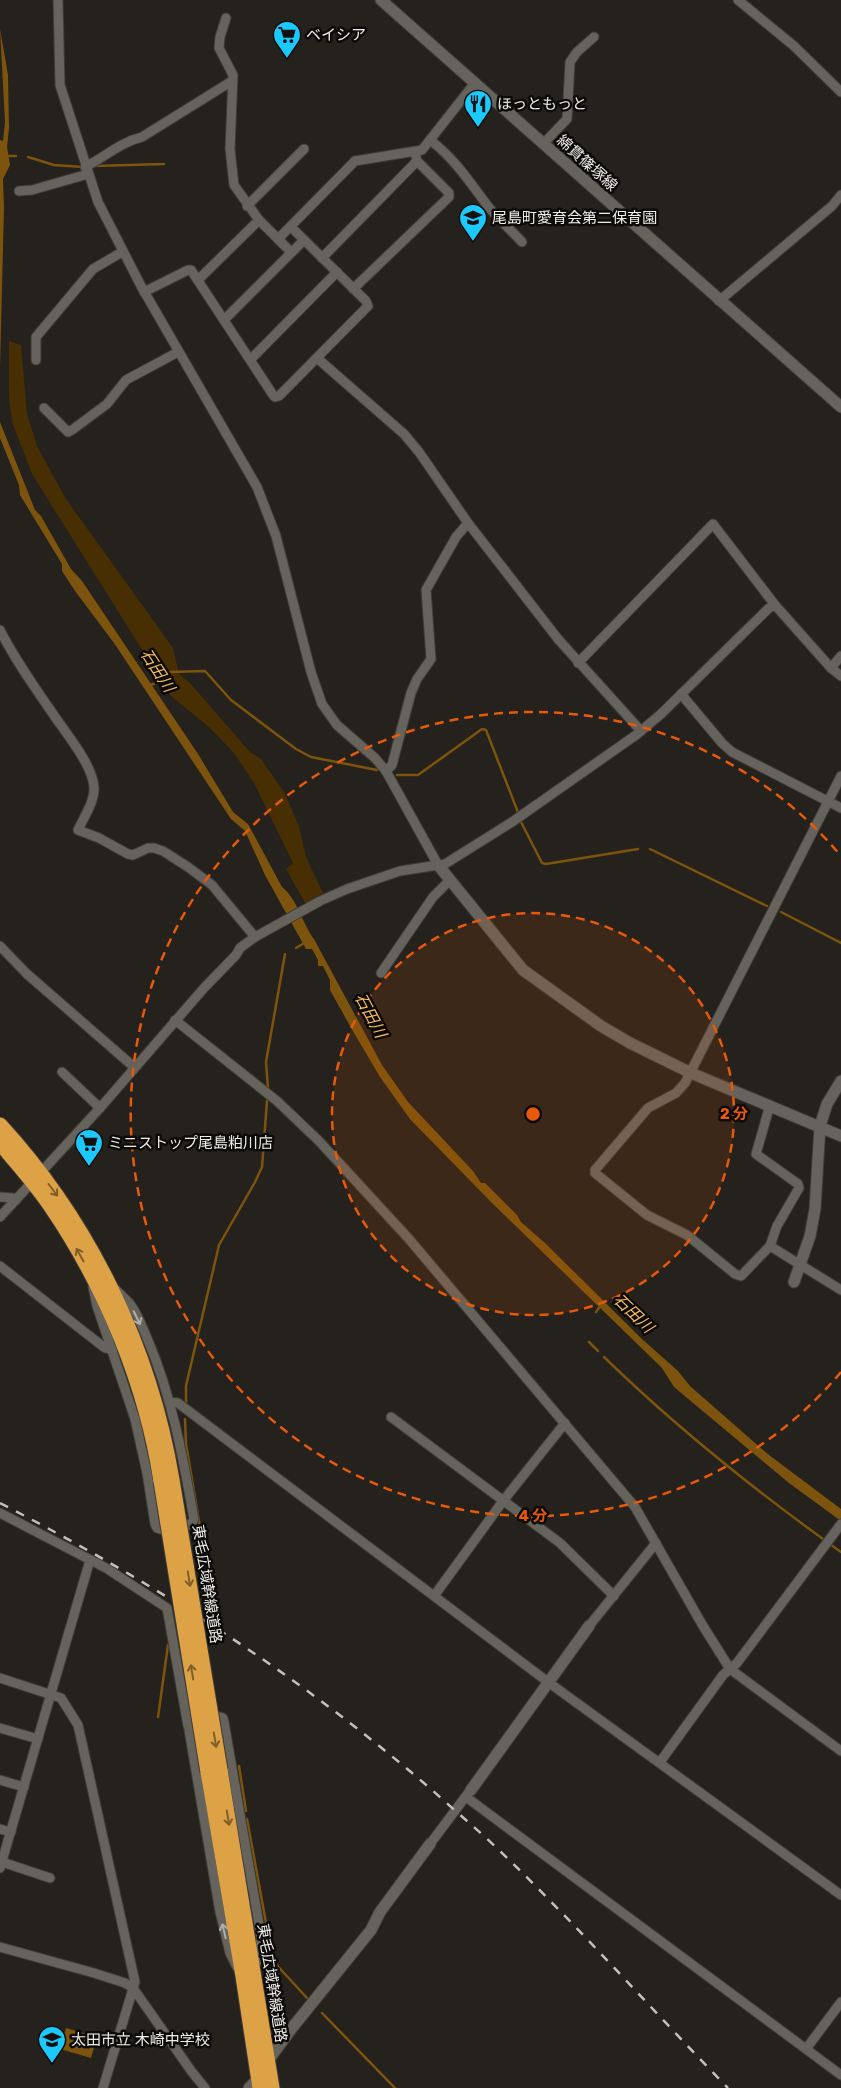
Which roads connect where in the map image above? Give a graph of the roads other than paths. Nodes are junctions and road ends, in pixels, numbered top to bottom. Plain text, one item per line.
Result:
1 (58, 0) edge
2 (381, 0) edge
3 (738, 0) edge
4 (226, 18) dead end
5 (594, 37) dead end
6 (232, 80) junction
7 (474, 84) junction
8 (841, 92) edge
9 (430, 140) junction
10 (544, 144) junction
11 (304, 150) dead end
12 (415, 152) junction
13 (417, 161) junction
14 (86, 171) junction
15 (19, 191) dead end
16 (841, 195) edge
17 (247, 206) junction
18 (259, 220) junction
19 (291, 227) junction
20 (278, 239) junction
21 (304, 240) junction
22 (522, 242) dead end
23 (122, 252) junction
24 (292, 252) junction
25 (322, 258) junction
26 (337, 272) junction
27 (199, 279) junction
28 (353, 289) junction
29 (144, 292) junction
30 (720, 301) junction
31 (225, 319) junction
32 (178, 352) junction
33 (318, 358) junction
34 (36, 360) dead end
35 (250, 360) junction
36 (841, 407) edge
37 (44, 408) dead end
38 (468, 523) junction
39 (775, 605) junction
40 (0, 630) edge
41 (841, 656) edge
42 (578, 663) junction
43 (832, 668) junction
44 (841, 676) edge
45 (681, 694) junction
46 (641, 731) junction
47 (386, 771) junction
48 (841, 776) edge
49 (828, 802) junction
50 (841, 808) edge
51 (438, 865) junction
52 (450, 880) junction
53 (255, 937) junction
54 (0, 946) edge
55 (381, 973) dead end
56 (174, 1020) junction
57 (134, 1068) junction
58 (62, 1072) dead end
59 (690, 1073) junction
60 (841, 1081) edge
61 (770, 1105) junction
62 (100, 1108) junction
63 (0, 1124) edge
64 (820, 1126) junction
65 (841, 1136) edge
66 (0, 1143) edge
67 (37, 1177) junction
68 (0, 1197) edge
69 (16, 1200) junction
70 (0, 1217) edge
71 (770, 1246) junction
72 (801, 1265) junction
73 (0, 1266) edge
74 (100, 1280) junction
75 (794, 1282) dead end
76 (841, 1290) edge
77 (112, 1349) junction
78 (169, 1402) junction
79 (391, 1417) dead end
80 (565, 1423) junction
81 (503, 1501) junction
82 (0, 1513) edge
83 (839, 1528) edge
84 (656, 1543) junction
85 (90, 1560) junction
86 (434, 1596) junction
87 (614, 1596) junction
88 (589, 1626) joint
89 (730, 1669) junction
90 (0, 1678) edge
91 (548, 1682) junction
92 (51, 1693) junction
93 (0, 1728) edge
94 (188, 1728) junction
95 (38, 1738) junction
96 (841, 1751) edge
97 (660, 1762) junction
98 (0, 1780) edge
99 (24, 1787) junction
100 (468, 1794) junction
101 (0, 1829) edge
102 (11, 1832) junction
103 (430, 1844) joint
104 (1, 1865) edge
105 (50, 1878) dead end
106 (841, 1895) edge
107 (0, 1947) edge
108 (248, 1971) junction
109 (133, 1988) junction
110 (841, 2002) edge
111 (806, 2049) junction
112 (267, 2062) junction
113 (841, 2075) edge
114 (256, 2085) edge
115 (104, 2088) edge
116 (205, 2088) edge
117 (272, 2088) edge

1 - 14 street
2 - 7 street, 綿貫篠塚線
3 - 8 street
4 - 6 street
5 - 10 street
6 - 14 street
6 - 17 street
7 - 9 street
7 - 10 street, 綿貫篠塚線
9 - 12 street
9 - 22 street
10 - 30 street, 綿貫篠塚線
11 - 17 street
12 - 13 street
12 - 19 street
13 - 25 street
13 - 28 street
14 - 15 street
14 - 23 street
16 - 30 street
17 - 18 street
18 - 20 street
18 - 27 street
19 - 20 street
19 - 21 street
20 - 24 street
21 - 24 street
21 - 25 street
23 - 29 street
23 - 34 street
24 - 31 street
25 - 26 street
26 - 28 street
26 - 35 street
27 - 29 street
27 - 31 street
28 - 33 street
29 - 32 street
30 - 36 street, 綿貫篠塚線
31 - 35 street
32 - 37 street
32 - 47 street
33 - 35 street
33 - 38 street
38 - 42 street
38 - 47 street
39 - 42 street
39 - 43 street
39 - 45 street
40 - 53 street
41 - 43 street
42 - 46 street
43 - 44 street
45 - 46 street
45 - 49 street
46 - 51 street
47 - 51 street
48 - 49 street
49 - 50 street
49 - 59 street
51 - 52 street
51 - 53 street
52 - 55 street
52 - 59 street
53 - 56 street
54 - 57 street
56 - 57 street
56 - 80 street
57 - 62 street
58 - 62 street
59 - 61 street
59 - 71 street
60 - 64 street
61 - 64 street
61 - 71 street
62 - 67 street
63 - 67 highway, 東毛広域幹線道路
64 - 65 street
64 - 72 street
66 - 67 highway, 東毛広域幹線道路
67 - 69 street
67 - 74 highway, 東毛広域幹線道路
68 - 69 street
69 - 70 street
71 - 72 street
72 - 75 street
72 - 76 street
73 - 77 street
74 - 77 street
74 -> 78 street
74 - 108 highway, 東毛広域幹線道路, bridge
77 - 78 street
78 - 86 street
79 - 81 street
80 - 81 street
80 - 84 street
81 - 86 street
81 - 87 street
82 - 85 street
83 - 89 street
84 - 87 street
84 - 89 street
85 - 92 street
85 - 94 street
86 - 91 street
87 - 88 street
88 - 91 street
89 - 96 street
89 - 97 street
90 - 92 street
91 - 97 street
91 - 100 street
92 - 95 street
92 - 109 street
93 - 95 street
108 -> 94 street
94 - 108 street
95 - 99 street
97 - 106 street
98 - 99 street
99 - 102 street
100 - 103 street
100 - 111 street
101 - 102 street
102 - 104 street
103 - 112 street
104 - 105 street
107 - 109 street
108 - 112 highway, 東毛広域幹線道路
108 - 114 highway, 東毛広域幹線道路
109 - 115 street
109 - 116 street
110 - 111 street
111 - 113 street
112 - 114 street
112 - 117 highway, 東毛広域幹線道路

